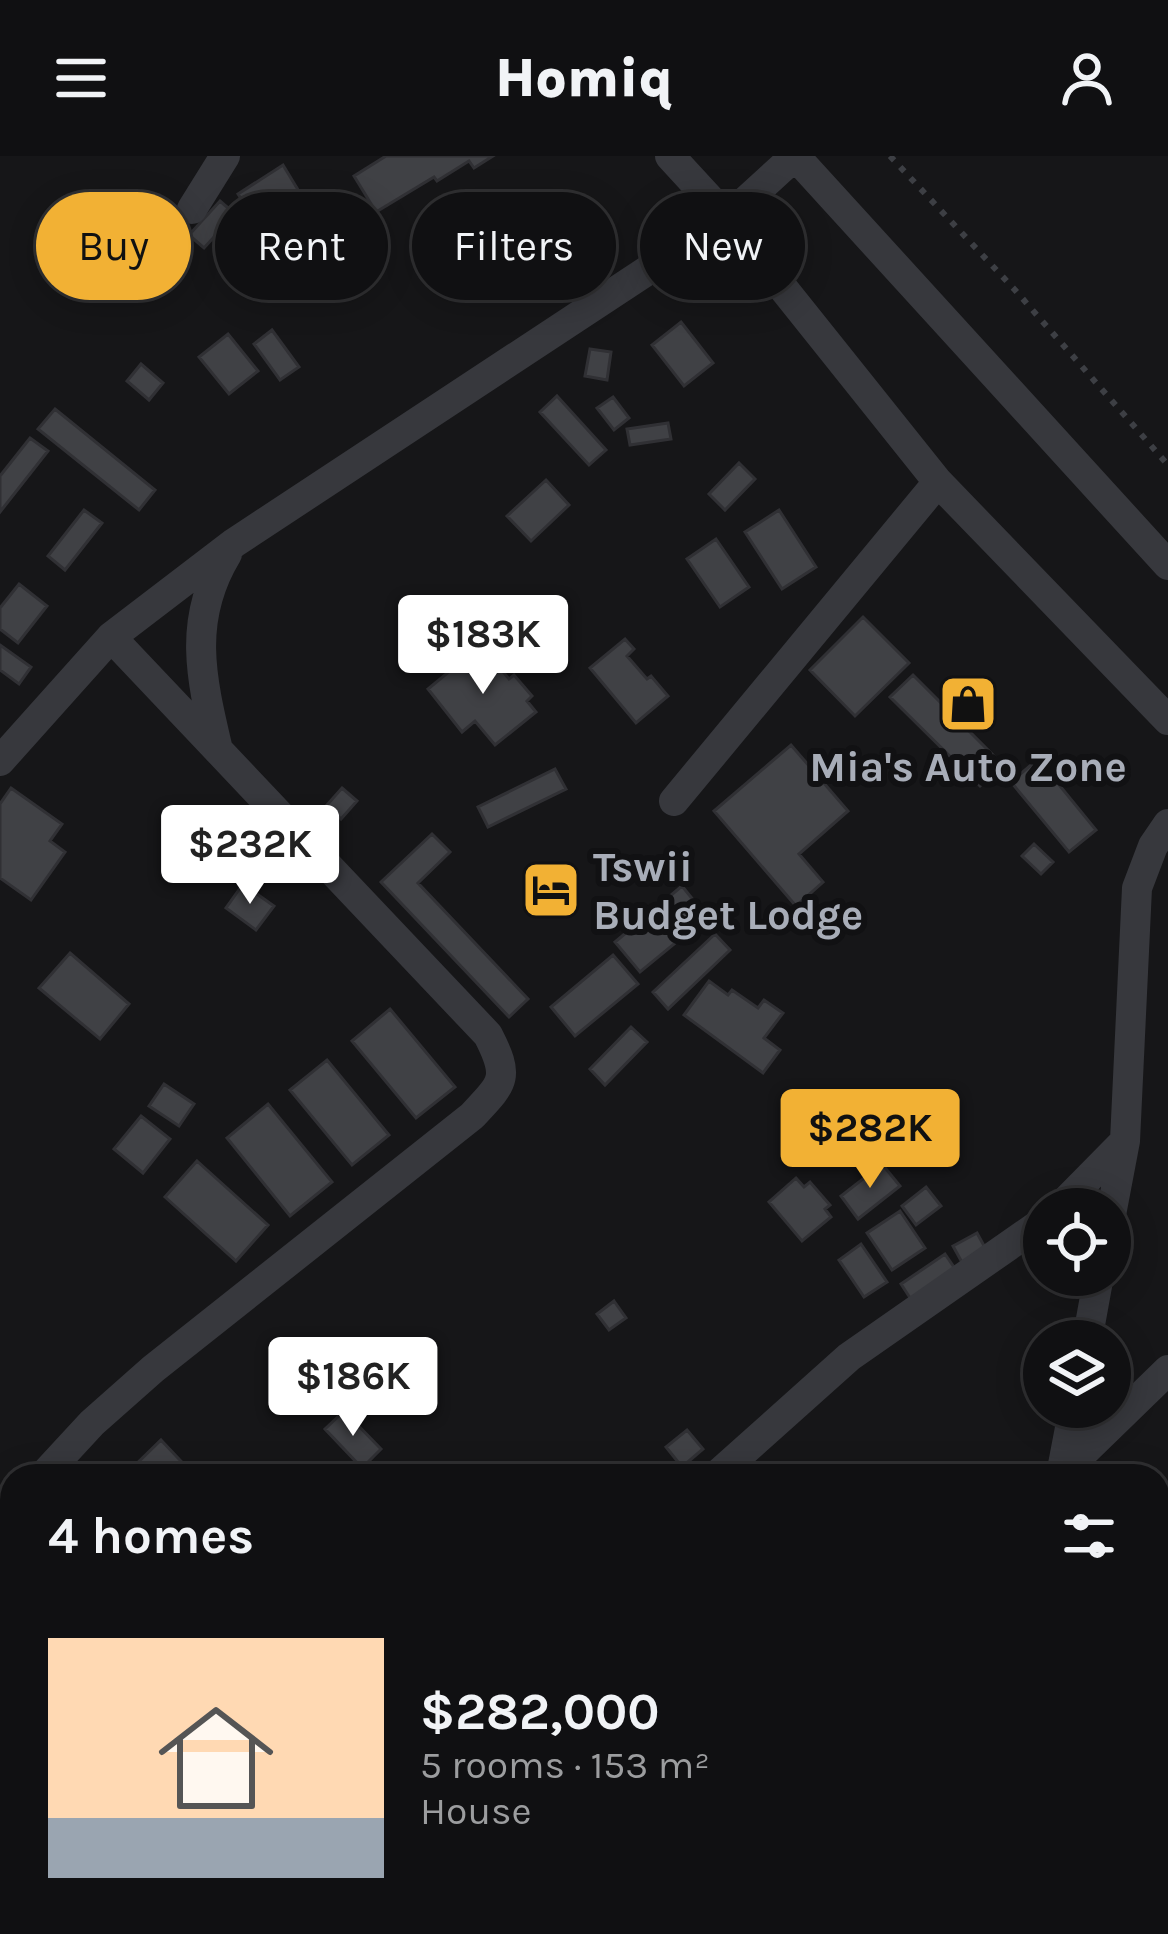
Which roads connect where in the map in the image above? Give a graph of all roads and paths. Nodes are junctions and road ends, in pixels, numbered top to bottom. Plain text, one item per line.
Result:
1 (225, 156) edge
2 (670, 156) edge
3 (795, 156) edge
4 (890, 156) edge
5 (703, 192) edge
6 (756, 192) edge
7 (193, 209) dead end
8 (640, 275) edge
9 (793, 300) edge
10 (1168, 465) edge
11 (938, 482) junction
12 (233, 543) junction
13 (1168, 565) edge
14 (111, 638) junction
15 (1168, 720) edge
16 (218, 751) junction
17 (0, 761) edge
18 (674, 801) dead end
19 (1168, 824) edge
20 (1125, 1142) junction
21 (1079, 1188) edge
22 (1116, 1188) edge
23 (1023, 1237) edge
24 (1168, 1370) edge
25 (1070, 1428) edge
26 (54, 1464) edge
27 (729, 1464) edge
28 (1062, 1464) edge
29 (1071, 1464) edge

1 - 7 street
2 - 5 street
3 - 6 street
3 - 13 street
4 - 10 path
8 - 12 street
9 - 11 street
11 - 15 street
11 - 18 street
12 - 14 street
12 - 16 street
14 - 16 street
14 - 17 street
16 - 26 street
19 - 20 street
20 - 21 street
20 - 22 street
23 - 27 street
24 - 29 street
25 - 28 street

